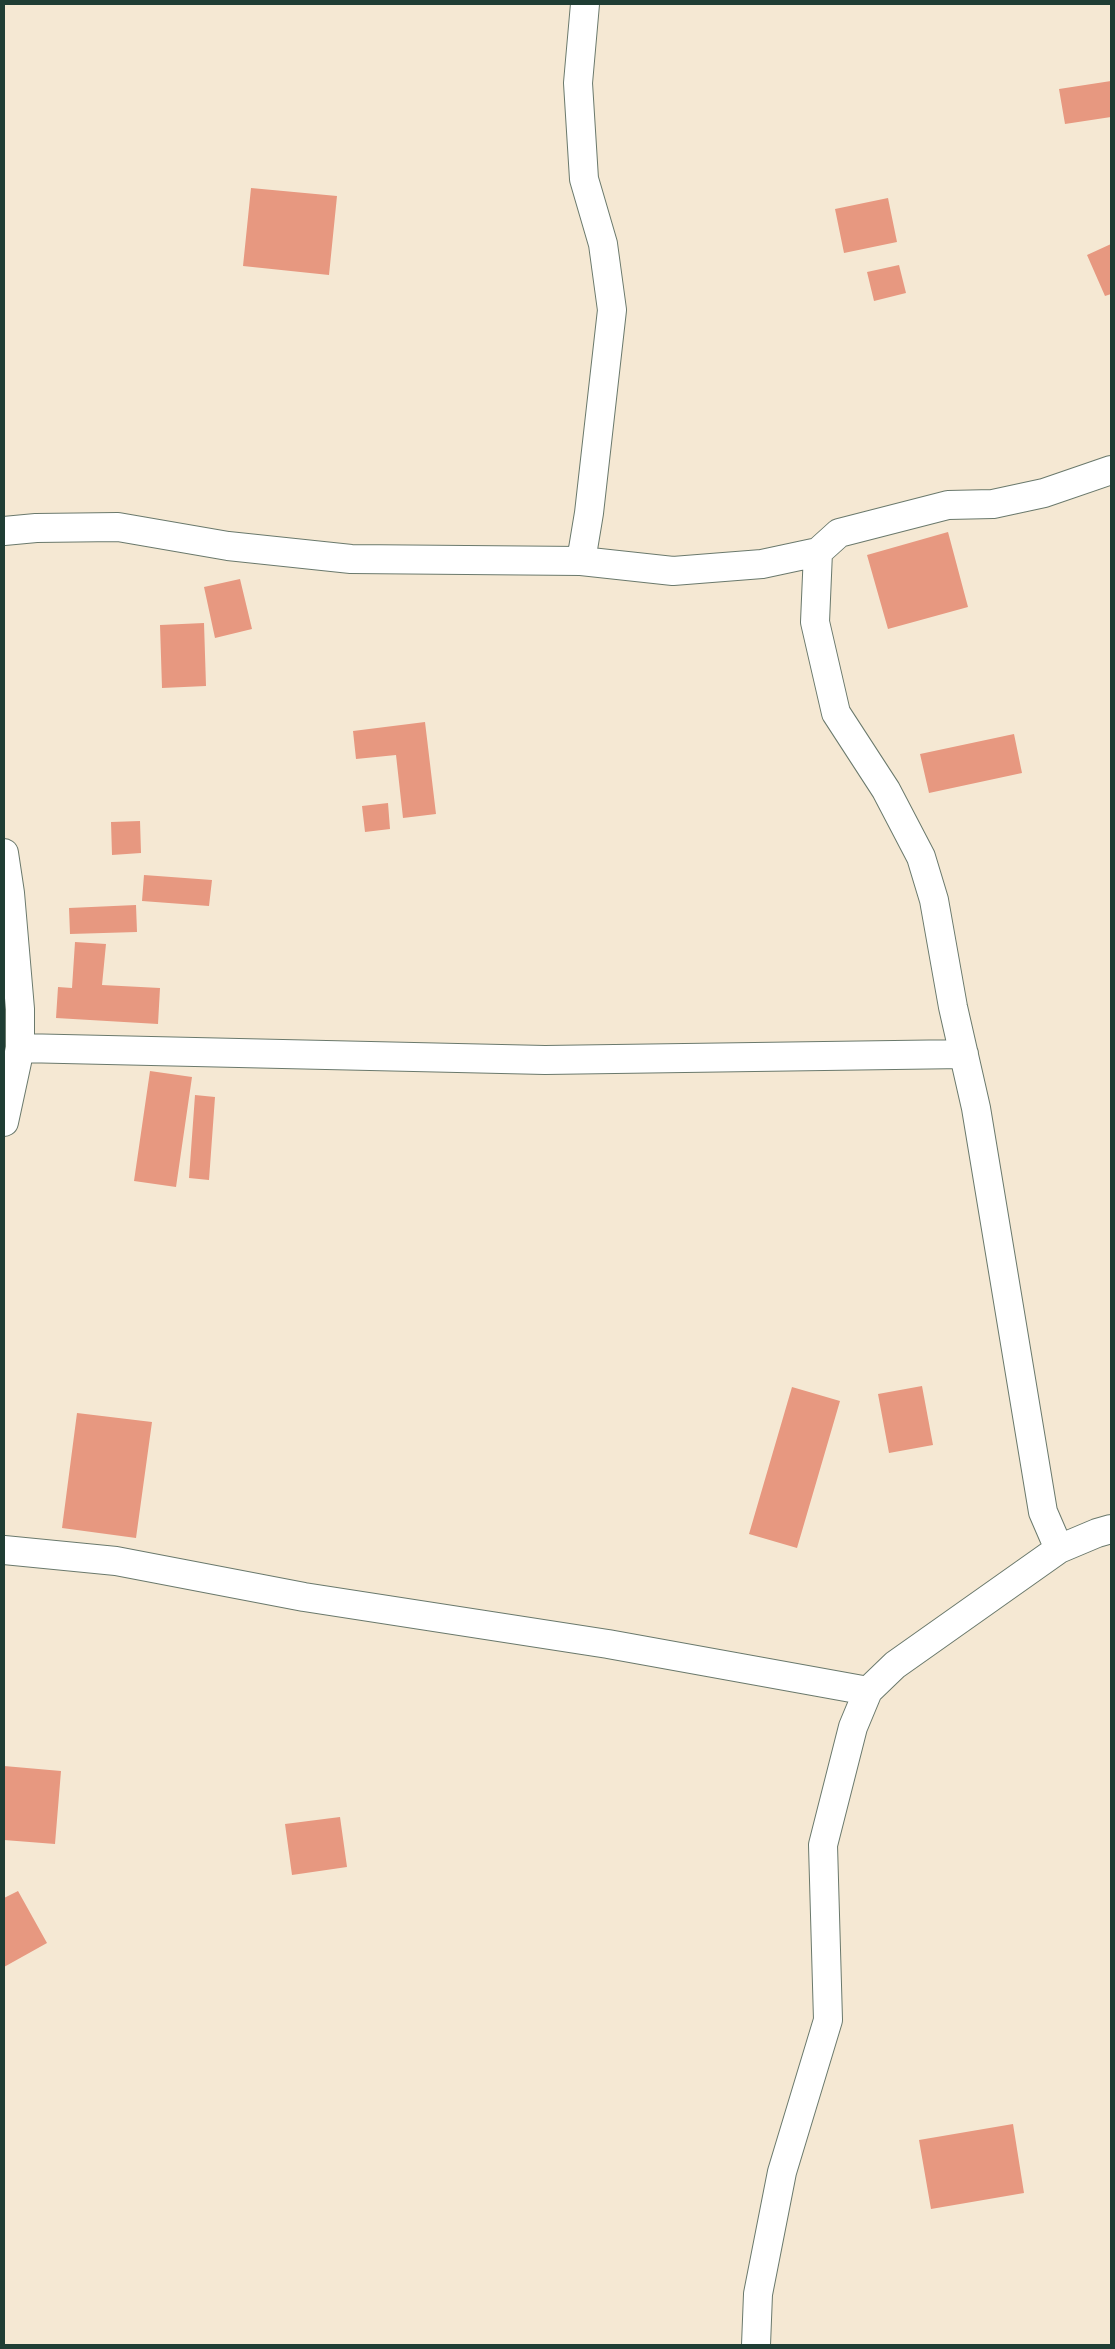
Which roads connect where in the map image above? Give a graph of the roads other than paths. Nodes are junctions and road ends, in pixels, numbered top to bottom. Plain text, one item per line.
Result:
1 (585, 4) edge
2 (1111, 470) edge
3 (4, 531) edge
4 (818, 552) junction
5 (581, 561) junction
6 (4, 853) edge
7 (20, 1048) junction
8 (964, 1054) junction
9 (4, 1122) edge
10 (1111, 1529) edge
11 (1059, 1549) junction
12 (4, 1550) edge
13 (868, 1691) junction
14 (756, 2345) edge

1 - 5 street
2 - 4 street
3 - 5 street
4 - 5 street
4 - 8 street
6 - 7 street
7 - 8 street
7 - 9 street
8 - 11 street
10 - 11 street
11 - 13 street
12 - 13 street
13 - 14 street

